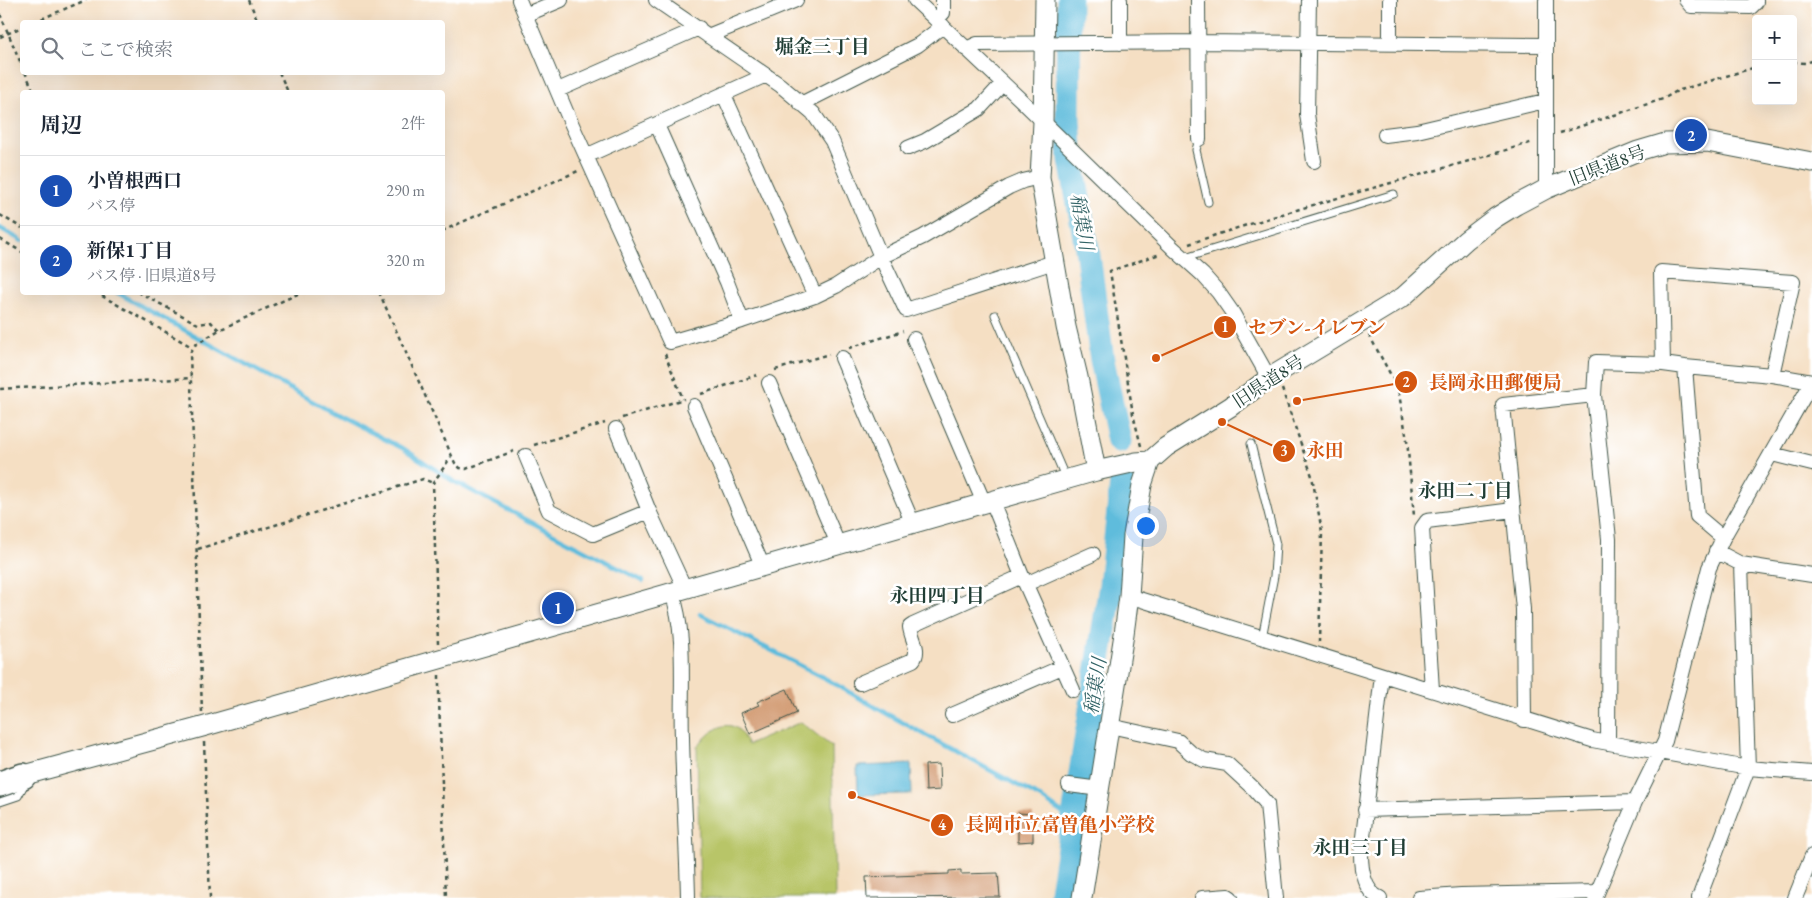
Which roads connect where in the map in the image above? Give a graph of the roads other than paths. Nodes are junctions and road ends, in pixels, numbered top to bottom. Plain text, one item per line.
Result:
1 (519, 0) edge
2 (561, 0) edge
3 (656, 0) edge
4 (796, 0) edge
5 (915, 0) edge
6 (943, 0) edge
7 (1044, 0) edge
8 (1120, 0) edge
9 (1198, 0) edge
10 (1308, 0) edge
11 (1390, 0) edge
12 (1546, 0) edge
13 (1686, 0) edge
14 (1756, 0) edge
15 (526, 15) junction
16 (939, 22) junction
17 (703, 32) junction
18 (1198, 42) junction
19 (1120, 43) junction
20 (1390, 43) junction
21 (1044, 44) junction
22 (1308, 44) junction
23 (1546, 45) junction
24 (966, 49) junction
25 (766, 75) junction
26 (1003, 83) junction
27 (558, 90) junction
28 (724, 95) junction
29 (1545, 101) junction
30 (801, 104) junction
31 (1043, 122) junction
32 (657, 125) junction
33 (1385, 135) dead end
34 (1199, 139) joint
35 (908, 148) dead end
36 (588, 160) junction
37 (1314, 161) dead end
38 (1812, 162) edge
39 (1040, 177) junction
40 (1546, 189) junction
41 (1394, 194) dead end
42 (1208, 202) dead end
43 (881, 257) junction
44 (1185, 258) junction
45 (1054, 262) junction
46 (814, 296) junction
47 (994, 315) dead end
48 (742, 321) junction
49 (914, 339) road end
50 (838, 354) road end
51 (1663, 364) junction
52 (1685, 368) junction
53 (1772, 375) junction
54 (767, 376) road end
55 (1272, 377) junction
56 (1812, 382) edge
57 (1594, 395) junction
58 (694, 400) road end
59 (619, 424) road end
60 (1251, 444) dead end
61 (1146, 454) junction
62 (1772, 454) junction
63 (526, 456) dead end
64 (1812, 464) edge
65 (1096, 471) junction
66 (1067, 480) junction
67 (988, 502) junction
68 (1513, 510) junction
69 (649, 511) junction
70 (913, 524) junction
71 (1723, 538) junction
72 (838, 544) junction
73 (1716, 551) junction
74 (1093, 554) dead end
75 (1740, 564) junction
76 (762, 567) junction
77 (1812, 575) edge
78 (1024, 580) junction
79 (678, 591) junction
80 (1129, 596) junction
81 (1262, 638) junction
82 (1062, 667) junction
83 (1382, 675) junction
84 (860, 682) dead end
85 (1073, 690) dead end
86 (1432, 690) junction
87 (952, 715) dead end
88 (1524, 720) junction
89 (1110, 726) junction
90 (1608, 743) junction
91 (1660, 753) junction
92 (1748, 768) junction
93 (1812, 773) edge
94 (13, 779) edge
95 (1069, 785) dead end
96 (1096, 789) junction
97 (0, 802) edge
98 (1635, 802) junction
99 (1365, 810) junction
100 (1812, 856) edge
101 (1807, 880) edge
102 (1596, 895) edge
103 (688, 898) edge
104 (1082, 898) edge
105 (1202, 898) edge
106 (1231, 898) edge
107 (1276, 898) edge
108 (1380, 898) edge
109 (1419, 898) edge
110 (1699, 898) edge
111 (1794, 898) edge

1 - 15 street
2 - 15 street
3 - 17 street
4 - 17 street
5 - 16 street
6 - 16 street
7 - 21 street
8 - 19 street
9 - 18 street
10 - 22 street
11 - 20 street
12 - 23 street
13 - 14 street
15 - 27 street
16 - 24 street
16 - 30 street
17 - 25 street
17 - 27 street
18 - 19 street
18 - 22 street
18 - 34 street
19 - 21 street
20 - 22 street
20 - 23 street
21 - 24 street
21 - 31 street
22 - 37 street
23 - 29 street
24 - 26 street
25 - 28 street
25 - 30 street
26 - 31 street
26 - 35 street
27 - 36 street
28 - 32 street
28 - 46 street
29 - 33 street
29 - 40 street
30 - 43 street
31 - 39 street
31 - 44 street
32 - 36 street
32 - 48 street
34 - 42 lane
36 - 48 street
38 - 40 street, 旧県道8号
39 - 43 street
39 - 45 street
40 - 55 street, 旧県道8号
41 - 44 lane
43 - 45 street
43 - 46 street
44 - 55 street
45 - 65 street
46 - 48 street
47 - 66 lane
49 - 67 street
50 - 70 street
51 - 52 street
51 - 53 street
51 - 57 street
52 - 53 street
52 - 71 street
53 - 56 street
54 - 72 street
55 - 61 street, 旧県道8号
56 - 62 street
57 - 68 street
57 - 90 street
58 - 76 street
59 - 69 street
60 - 81 lane
61 - 65 street
61 - 80 street, 旧県道8号
62 - 64 street
62 - 71 street
63 - 69 street
65 - 66 street
66 - 67 street
67 - 70 street
67 - 78 street
68 - 86 street
68 - 88 street
69 - 79 street
70 - 72 street
71 - 73 street
72 - 76 street
73 - 75 street
73 - 91 street
74 - 78 street
75 - 77 street
75 - 92 street
76 - 79 street
78 - 82 street
78 - 84 street
79 - 94 street
79 - 103 street
80 - 81 street
80 - 89 street, 旧県道8号
81 - 83 street
82 - 85 street
82 - 87 street
83 - 86 street
83 - 99 street
86 - 88 street
88 - 90 street
89 - 96 street, 旧県道8号
89 - 107 street
90 - 91 street
91 - 92 street
91 - 98 street
92 - 93 street
92 - 110 street
94 - 97 lane
95 - 96 street
96 - 104 street, 旧県道8号
98 - 99 street
98 - 102 street
99 - 108 street
100 - 101 street
101 - 111 street
102 - 109 street
105 - 106 street

